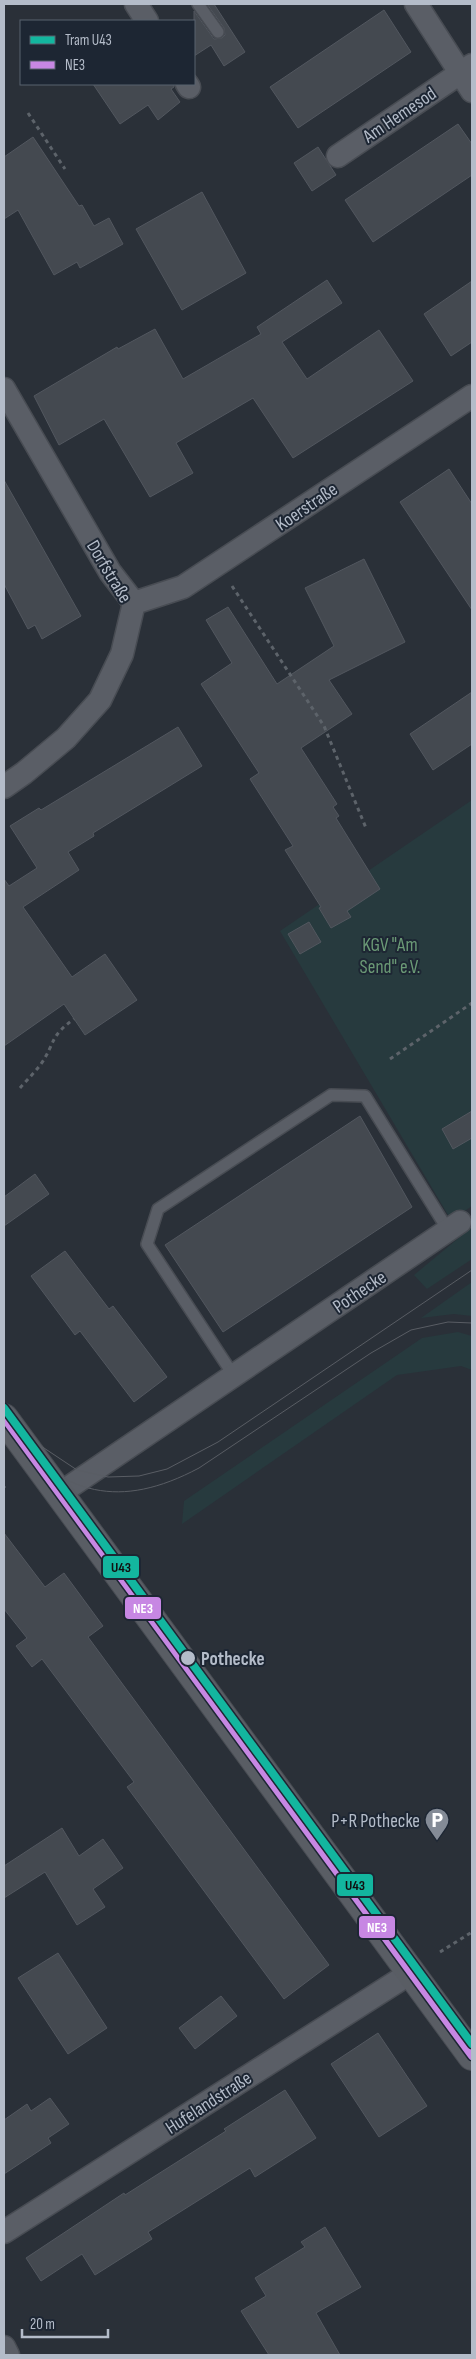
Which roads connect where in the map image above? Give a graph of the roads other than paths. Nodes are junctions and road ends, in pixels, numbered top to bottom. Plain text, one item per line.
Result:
1 (136, 4) edge
2 (198, 4) edge
3 (416, 4) edge
4 (146, 20) edge
5 (218, 32) dead end
6 (468, 76) edge
7 (338, 156) dead end
8 (4, 389) edge
9 (472, 396) edge
10 (134, 603) junction
11 (4, 787) edge
12 (454, 1226) joint
13 (234, 1376) junction
14 (4, 1418) edge
15 (59, 1494) junction
16 (412, 1972) junction
17 (472, 2056) edge
18 (4, 2232) edge
19 (4, 2347) edge
20 (8, 2355) edge

1 - 4 street
2 - 5 lane
3 - 6 street, Am Hemesod
6 - 7 street, Am Hemesod
8 - 10 street, Dorfstraße
9 - 10 street, Koerstraße
10 - 11 street, Dorfstraße
12 - 13 street, Pothecke
12 - 13 lane
13 - 15 street, Pothecke
14 - 15 main road
15 - 16 main road
16 - 17 main road
16 - 18 street, Hufelandstraße
19 - 20 street

